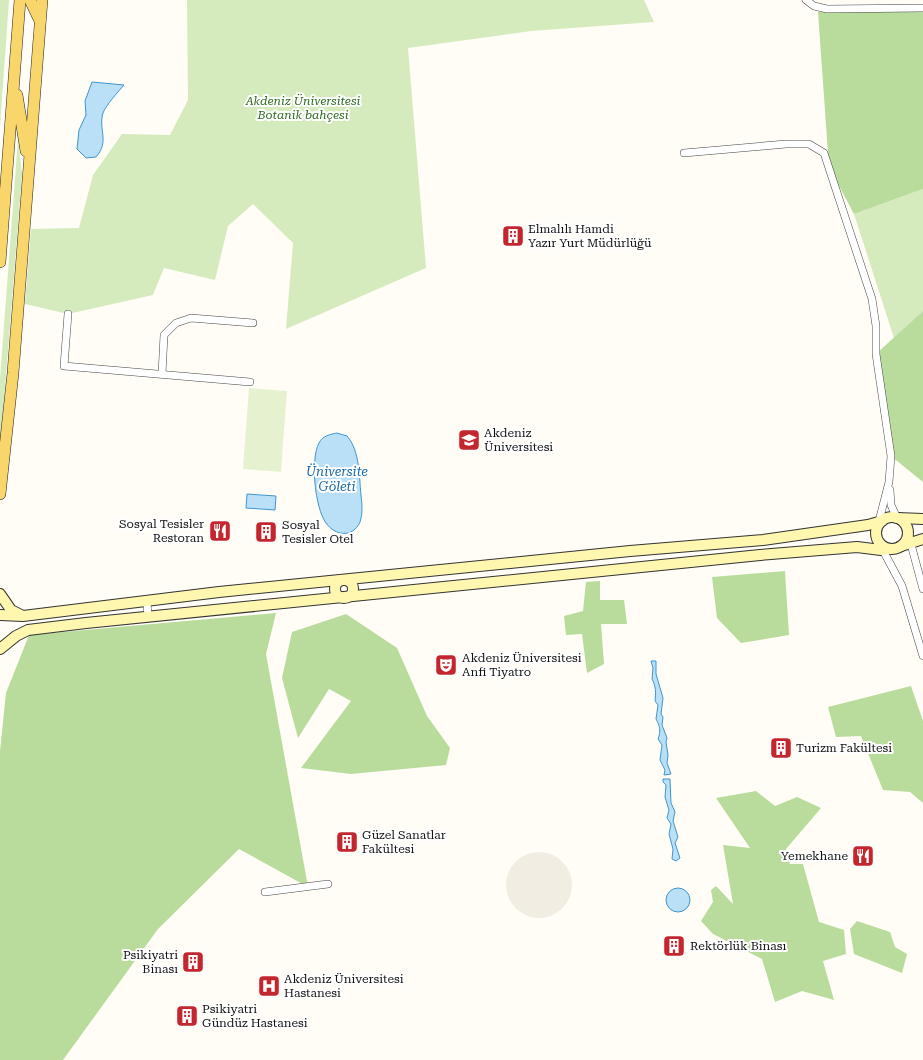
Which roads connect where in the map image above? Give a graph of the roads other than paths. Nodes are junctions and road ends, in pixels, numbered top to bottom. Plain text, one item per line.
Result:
1 (20, 0) edge
2 (30, 0) edge
3 (42, 0) edge
4 (806, 0) edge
5 (923, 8) edge
6 (40, 22) junction
7 (15, 75) junction
8 (684, 152) dead end
9 (28, 171) junction
10 (0, 262) edge
11 (68, 314) dead end
12 (253, 323) dead end
13 (162, 374) junction
14 (250, 382) dead end
15 (889, 482) junction
16 (0, 494) edge
17 (897, 518) junction
18 (923, 519) edge
19 (880, 522) junction
20 (923, 538) edge
21 (895, 544) junction
22 (343, 580) junction
23 (923, 589) edge
24 (0, 594) edge
25 (345, 598) junction
26 (147, 602) junction
27 (0, 615) edge
28 (23, 616) junction
29 (148, 617) junction
30 (0, 649) edge
31 (923, 656) edge
32 (328, 884) dead end
33 (265, 892) dead end

1 - 7 main road
2 - 6 main road
3 - 6 main road
4 - 5 street
6 - 9 main road
7 - 9 main road
7 - 10 main road
8 - 15 street
9 - 16 main road
11 - 13 street
12 - 13 street
13 - 14 street
15 - 17 street
15 - 19 street
17 - 18 street
17 - 19 street
17 - 21 street
19 - 21 street
19 - 22 street
20 - 21 street
21 - 23 street
21 - 25 street
21 - 31 street
22 - 25 street
22 - 26 street
24 - 28 street
25 - 29 street
26 - 28 street
26 - 29 street
27 - 28 street
29 - 30 street
32 - 33 street

